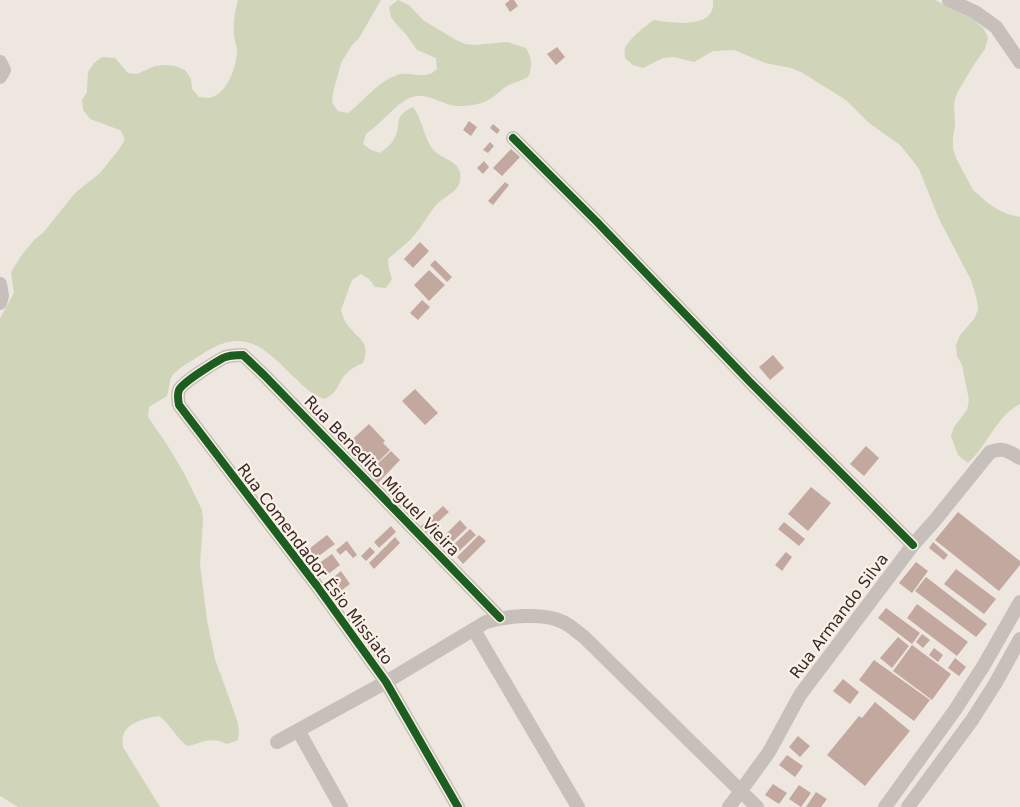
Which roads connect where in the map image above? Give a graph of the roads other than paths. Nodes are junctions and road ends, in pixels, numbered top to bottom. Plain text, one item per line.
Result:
1 (949, 0) edge
2 (0, 62) edge
3 (1020, 62) edge
4 (0, 77) edge
5 (513, 138) dead end
6 (0, 284) edge
7 (0, 303) edge
8 (243, 355) joint
9 (1020, 458) edge
10 (913, 545) junction
11 (1020, 603) edge
12 (500, 618) junction
13 (474, 630) junction
14 (1020, 639) edge
15 (386, 682) junction
16 (955, 710) junction
17 (972, 720) junction
18 (298, 730) junction
19 (277, 742) dead end
20 (741, 792) junction
21 (341, 807) edge
22 (458, 807) edge
23 (578, 807) edge
24 (729, 807) edge
25 (758, 807) edge
26 (885, 807) edge
27 (908, 807) edge

1 - 3 street
2 - 4 street
5 - 10 street
6 - 7 street
8 - 12 street, Rua Benedito Miguel Vieira
8 - 15 street, Rua Comendador Ésio Missiato
9 - 10 street, Rua Armando Silva
10 - 20 street, Rua Armando Silva
11 - 16 street
12 - 13 street
12 - 20 street
13 - 15 street
13 - 23 street
14 - 17 street
15 - 18 street
15 - 22 street, Rua Comendador Ésio Missiato
16 - 17 street
16 - 26 street
17 - 27 street
18 - 19 street
18 - 21 street
20 - 24 street, Rua Armando Silva
20 - 25 street

